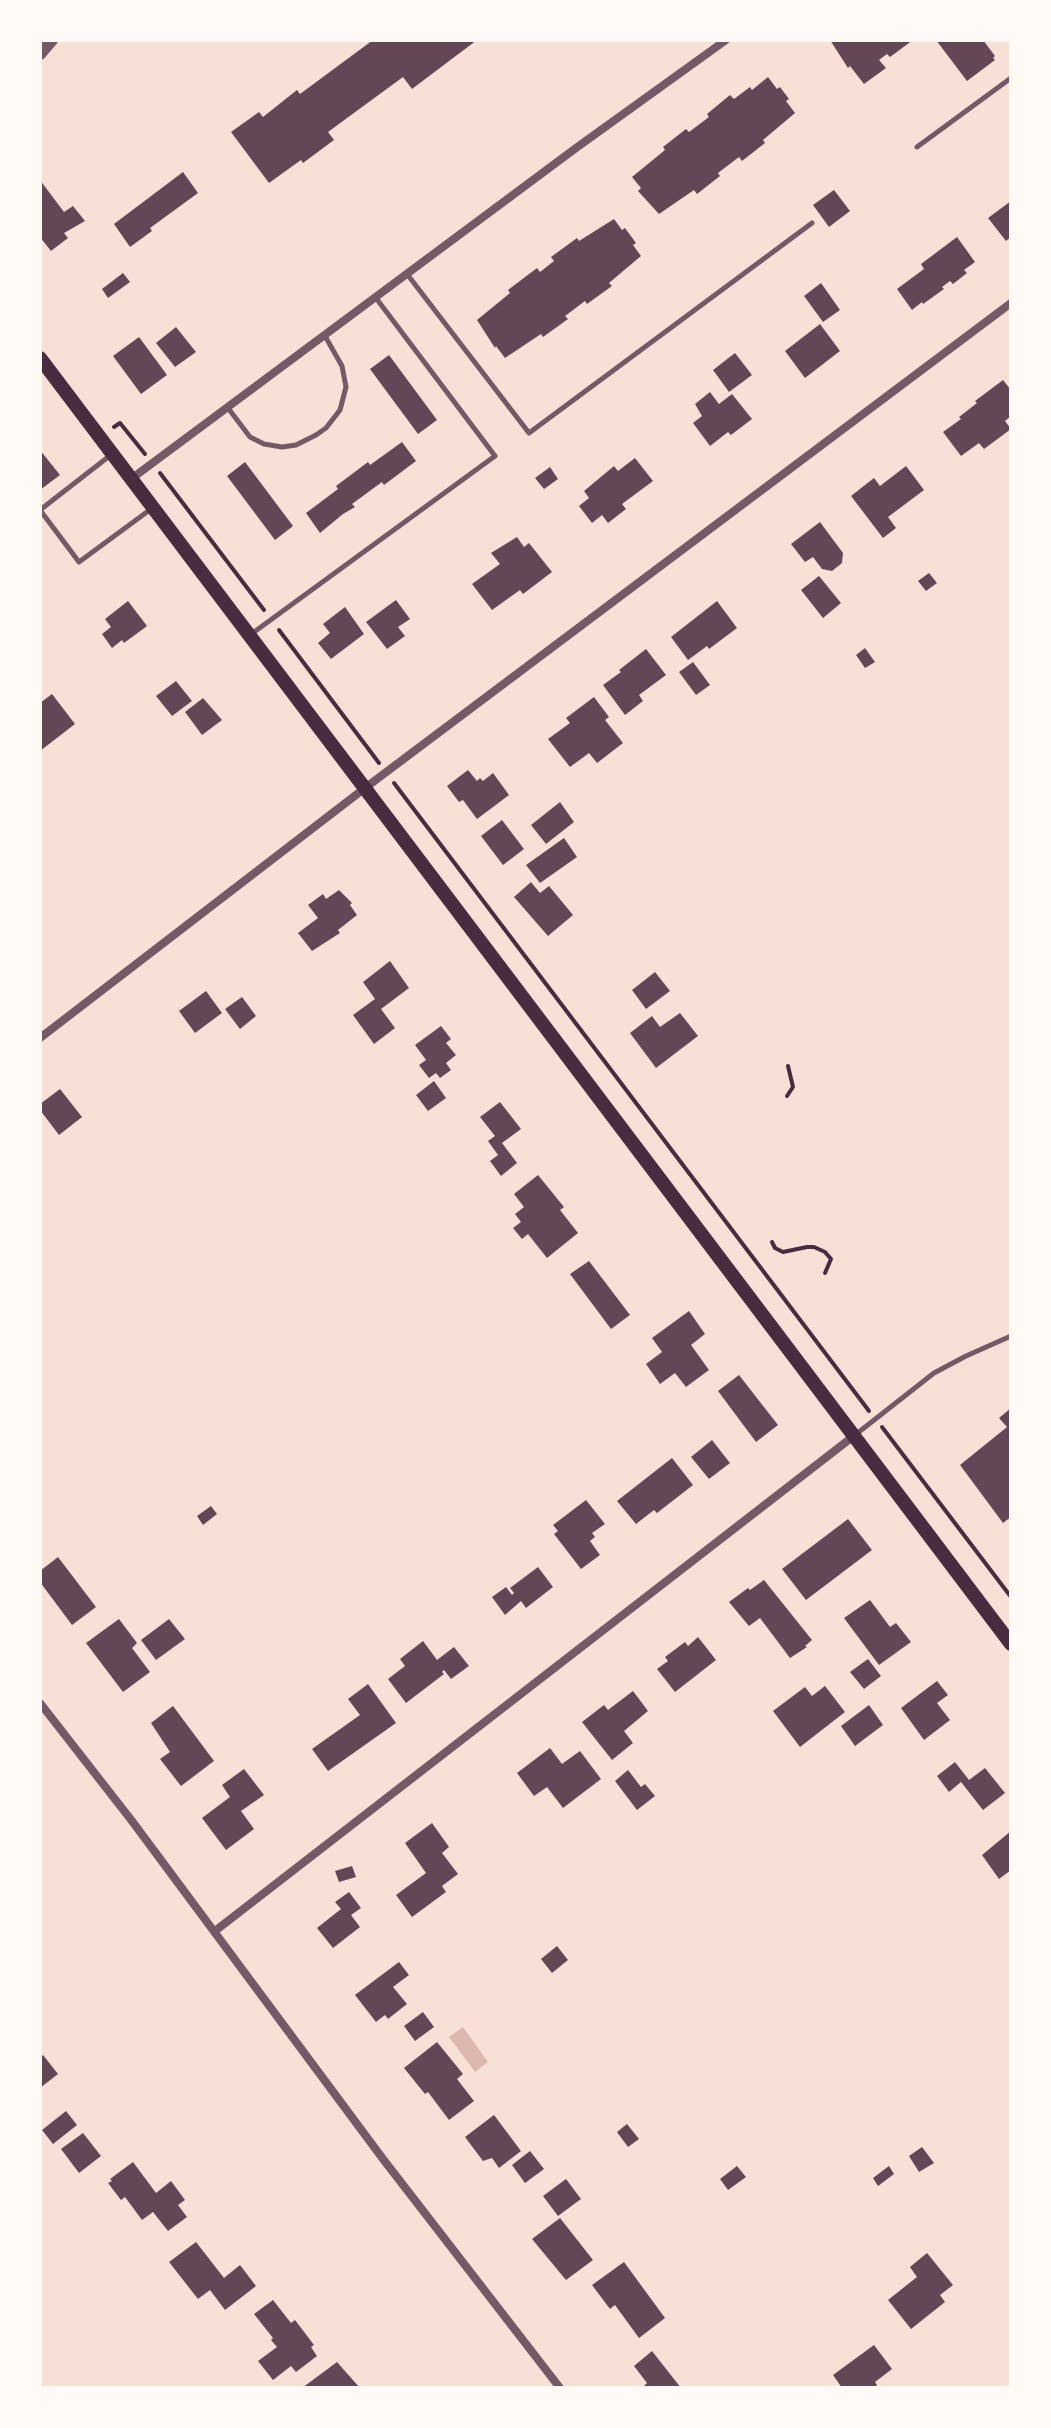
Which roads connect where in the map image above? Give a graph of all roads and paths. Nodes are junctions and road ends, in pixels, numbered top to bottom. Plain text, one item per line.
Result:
1 (50, 40) edge
2 (726, 40) edge
3 (40, 43) edge
4 (40, 54) edge
5 (1011, 78) edge
6 (917, 147) dead end
7 (812, 223) dead end
8 (407, 274) junction
9 (376, 298) junction
10 (1011, 303) edge
11 (325, 336) junction
12 (40, 358) edge
13 (228, 408) junction
14 (114, 427) dead end
15 (138, 446) dead end
16 (113, 454) junction
17 (164, 478) dead end
18 (131, 479) junction
19 (152, 508) junction
20 (271, 620) junction
21 (249, 635) junction
22 (385, 772) junction
23 (365, 788) junction
24 (40, 1038) edge
25 (788, 1066) dead end
26 (787, 1096) dead end
27 (772, 1242) dead end
28 (825, 1273) dead end
29 (1011, 1336) edge
30 (876, 1419) junction
31 (855, 1435) junction
32 (1011, 1597) edge
33 (1010, 1640) edge
34 (40, 1703) edge
35 (215, 1931) junction
36 (560, 2388) edge

1 - 3 street
1 - 4 street
2 - 8 street
5 - 6 lane
7 - 8 lane
8 - 9 street
9 - 11 street
9 - 20 lane
10 - 22 street
11 - 13 street
11 - 13 lane
12 - 16 main road
13 - 18 street
14 - 15 path
16 - 18 main road
16 - 19 lane
17 - 20 path
18 - 19 main road
19 - 21 main road
20 - 21 lane
20 - 22 path
21 - 23 main road
22 - 23 street
22 - 30 path
23 - 24 street
23 - 31 main road
25 - 26 path
27 - 28 path
29 - 30 lane
30 - 31 lane
30 - 32 path
31 - 33 main road
31 - 35 street
34 - 35 street
35 - 36 street

